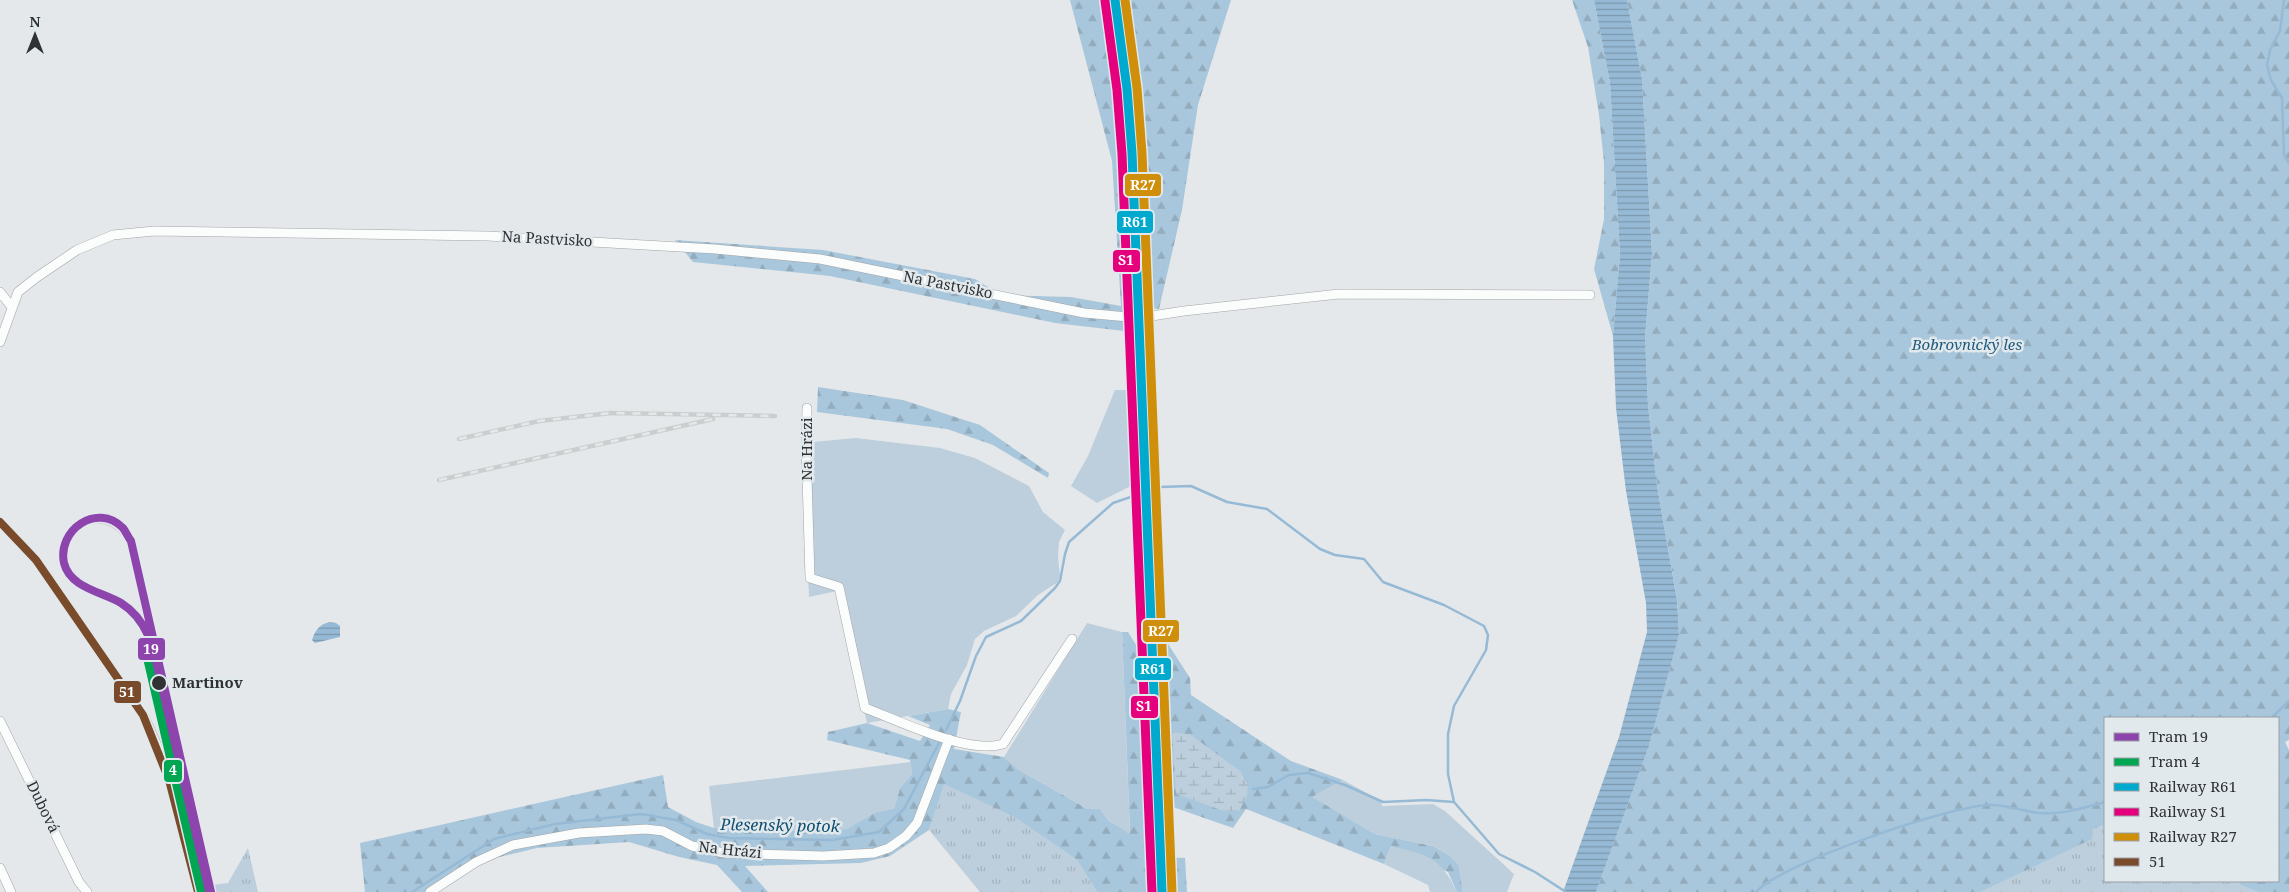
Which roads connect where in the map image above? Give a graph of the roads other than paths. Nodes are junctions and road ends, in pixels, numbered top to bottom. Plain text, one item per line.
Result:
1 (0, 292) edge
2 (1590, 295) dead end
3 (11, 306) junction
4 (0, 342) edge
5 (807, 408) dead end
6 (0, 522) edge
7 (1072, 639) dead end
8 (0, 721) edge
9 (949, 739) junction
10 (0, 868) edge
11 (12, 892) edge
12 (87, 892) edge
13 (198, 892) edge
14 (430, 892) edge

1 - 3 street
2 - 3 street, Na Pastvisko
3 - 4 street, Na Pastvisko
5 - 9 street, Na Hrázi
6 - 13 street
7 - 9 street, Na Hrázi
8 - 12 street, Dubová
9 - 14 street, Na Hrázi
10 - 11 street

